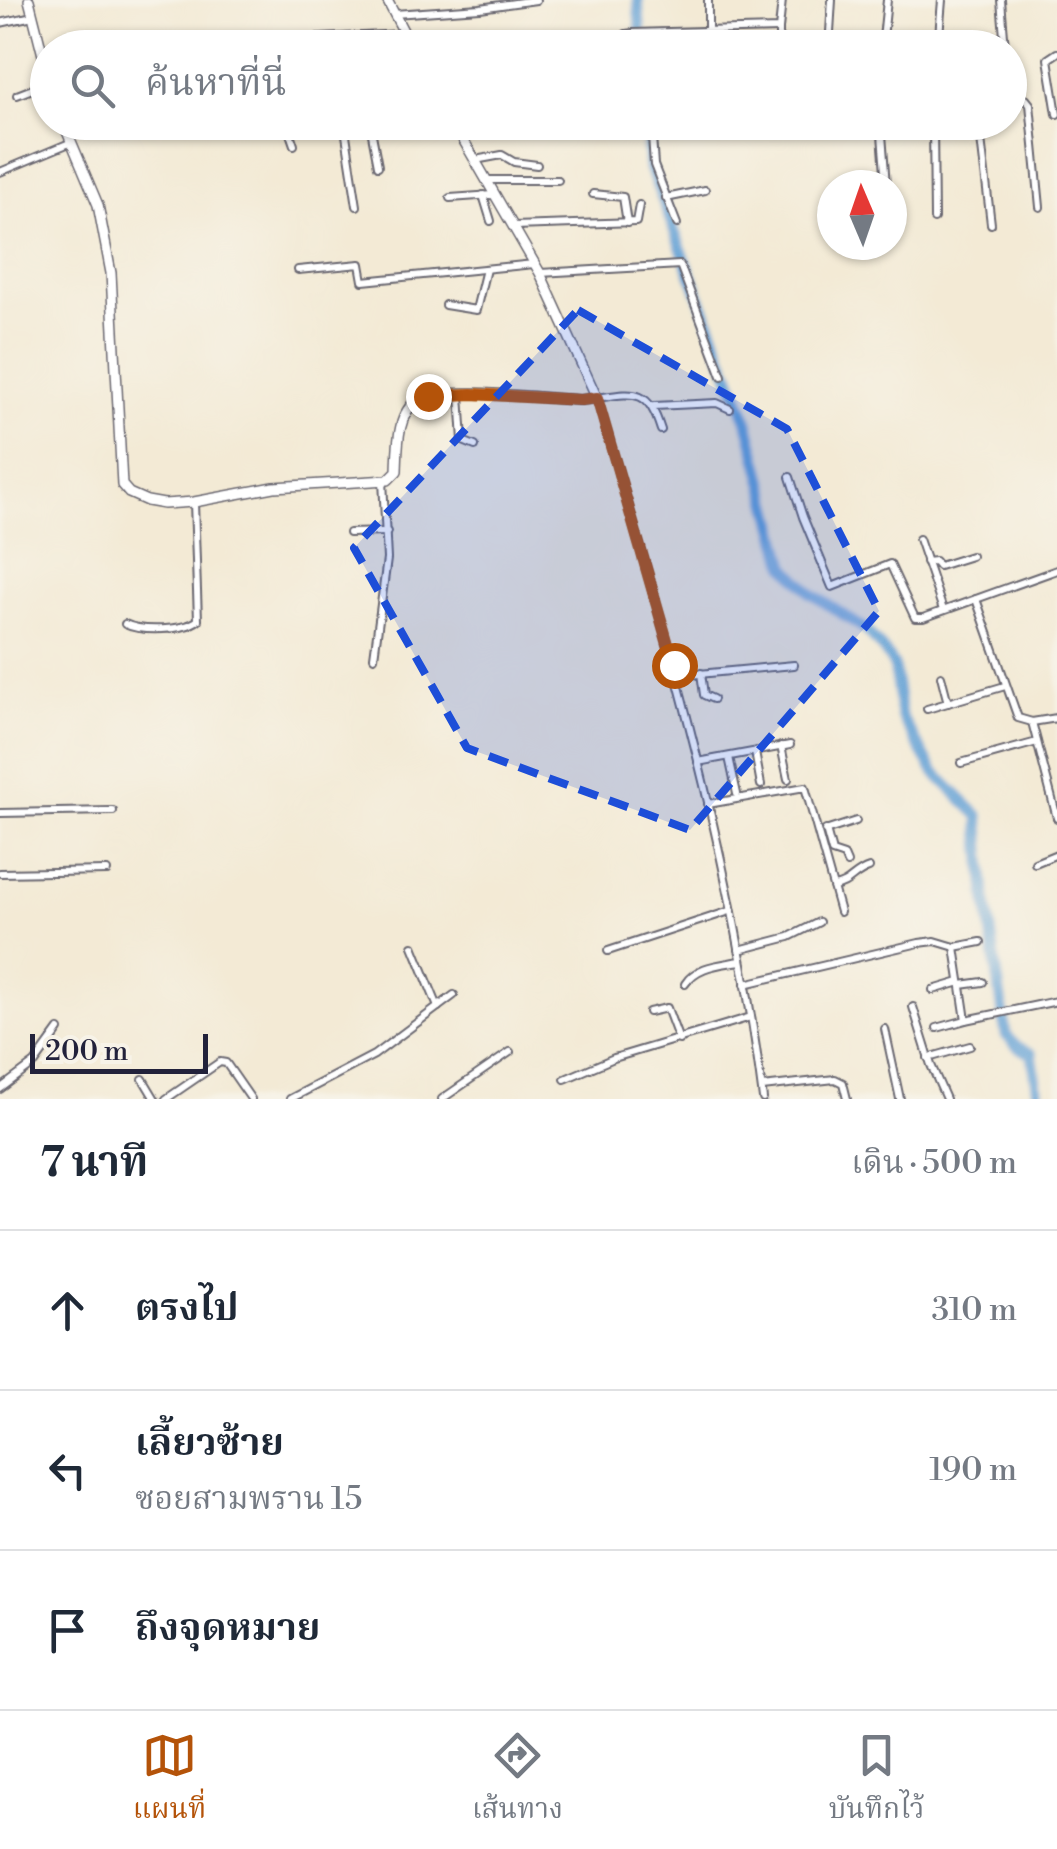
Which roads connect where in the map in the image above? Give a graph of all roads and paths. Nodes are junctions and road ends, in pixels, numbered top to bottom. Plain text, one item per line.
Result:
1 (29, 0) edge
2 (387, 0) edge
3 (536, 0) edge
4 (708, 0) edge
5 (782, 0) edge
6 (832, 0) edge
7 (886, 0) edge
8 (942, 0) edge
9 (1001, 0) edge
10 (394, 14) junction
11 (33, 16) junction
12 (0, 23) edge
13 (779, 29) joint
14 (37, 30) edge
15 (402, 30) edge
16 (708, 30) joint
17 (830, 30) edge
18 (884, 30) edge
19 (940, 30) edge
20 (1004, 30) edge
21 (1057, 53) edge
22 (1055, 88) edge
23 (30, 89) edge
24 (17, 94) dead end
25 (1027, 100) edge
26 (1057, 114) edge
27 (292, 140) edge
28 (347, 140) edge
29 (373, 140) edge
30 (463, 140) edge
31 (652, 140) edge
32 (882, 140) edge
33 (933, 140) edge
34 (981, 140) edge
35 (72, 142) joint
36 (294, 145) dead end
37 (474, 160) junction
38 (537, 164) dead end
39 (378, 166) dead end
40 (885, 170) edge
41 (0, 172) edge
42 (485, 180) junction
43 (558, 180) dead end
44 (705, 190) dead end
45 (593, 194) dead end
46 (488, 195) junction
47 (450, 198) dead end
48 (666, 198) junction
49 (639, 205) dead end
50 (356, 206) dead end
51 (1040, 207) dead end
52 (934, 219) dead end
53 (491, 222) dead end
54 (627, 223) junction
55 (677, 224) dead end
56 (991, 224) dead end
57 (512, 226) junction
58 (486, 269) junction
59 (537, 269) junction
60 (298, 270) dead end
61 (445, 305) dead end
62 (722, 376) dead end
63 (460, 395) junction
64 (597, 398) junction
65 (654, 406) junction
66 (730, 409) dead end
67 (661, 430) dead end
68 (475, 446) dead end
69 (790, 476) dead end
70 (383, 480) junction
71 (194, 502) junction
72 (386, 532) junction
73 (349, 533) dead end
74 (919, 539) dead end
75 (971, 556) dead end
76 (926, 562) junction
77 (1057, 570) edge
78 (976, 599) junction
79 (943, 610) junction
80 (125, 624) dead end
81 (374, 657) dead end
82 (794, 665) dead end
83 (701, 674) junction
84 (678, 676) junction
85 (941, 676) dead end
86 (1005, 686) junction
87 (713, 699) dead end
88 (948, 703) junction
89 (927, 709) dead end
90 (1057, 718) edge
91 (1032, 722) junction
92 (1037, 742) junction
93 (754, 752) junction
94 (729, 757) junction
95 (698, 762) junction
96 (961, 762) dead end
97 (788, 780) dead end
98 (762, 785) dead end
99 (737, 794) dead end
100 (708, 804) junction
101 (114, 810) dead end
102 (0, 813) edge
103 (1057, 818) edge
104 (856, 821) dead end
105 (822, 832) junction
106 (1057, 854) edge
107 (847, 863) dead end
108 (1035, 863) dead end
109 (869, 868) dead end
110 (108, 871) dead end
111 (0, 873) edge
112 (833, 887) junction
113 (731, 910) junction
114 (840, 912) dead end
115 (819, 922) dead end
116 (980, 942) dead end
117 (413, 946) dead end
118 (955, 947) junction
119 (608, 950) dead end
120 (739, 950) junction
121 (741, 960) junction
122 (983, 982) dead end
123 (685, 984) dead end
124 (745, 984) junction
125 (960, 984) junction
126 (932, 990) dead end
127 (454, 995) dead end
128 (1057, 1001) edge
129 (438, 1007) junction
130 (912, 1007) dead end
131 (649, 1012) dead end
132 (751, 1017) junction
133 (966, 1020) junction
134 (936, 1028) dead end
135 (884, 1029) dead end
136 (59, 1030) dead end
137 (679, 1041) junction
138 (970, 1046) dead end
139 (510, 1052) dead end
140 (928, 1058) junction
141 (143, 1079) dead end
142 (565, 1080) dead end
143 (762, 1087) junction
144 (0, 1089) edge
145 (155, 1099) edge
146 (166, 1099) edge
147 (251, 1099) edge
148 (290, 1099) edge
149 (442, 1099) edge
150 (763, 1099) edge
151 (847, 1099) edge
152 (900, 1099) edge
153 (946, 1099) edge

1 - 11 street
2 - 10 street
3 - 10 street
4 - 16 street
5 - 13 street
6 - 17 street
7 - 18 street
8 - 19 street
9 - 20 street
10 - 15 street
11 - 12 street
11 - 14 street
13 - 16 street
21 - 22 street
22 - 26 street
23 - 24 street
25 - 51 street
27 - 36 street
28 - 50 street
29 - 39 street
30 - 37 street
31 - 48 street
32 - 40 street
33 - 52 street
34 - 56 street
35 - 41 street
35 - 71 street
37 - 38 street
37 - 42 street
42 - 43 street
42 - 46 street
44 - 48 street
45 - 54 street
46 - 47 street
46 - 53 street
46 - 57 street
48 - 55 street
49 - 54 street
54 - 57 street
57 - 59 street
58 - 59 street
58 - 60 street
58 - 61 street
59 - 62 street
59 - 64 street
63 - 64 street
63 - 68 street
63 - 70 street
64 - 65 street
64 - 84 street
65 - 66 street
65 - 67 street
69 - 79 street
70 - 71 street
70 - 72 street
71 - 80 street
72 - 73 street
72 - 81 street
74 - 76 street
75 - 76 street
76 - 79 street
77 - 78 street
78 - 79 street
78 - 86 street
82 - 83 street
83 - 84 street
83 - 87 street
84 - 95 street
85 - 88 street
86 - 88 street
86 - 91 street
88 - 89 street
90 - 91 street
91 - 92 street
92 - 96 street
92 - 103 street
93 - 94 street
93 - 97 street
93 - 98 street
94 - 95 street
94 - 99 street
95 - 100 street
100 - 105 street
100 - 113 street
101 - 102 street
104 - 105 street
105 - 107 street
105 - 112 street
106 - 108 street
109 - 112 street
110 - 111 street
112 - 114 street
113 - 119 street
113 - 120 street
115 - 120 street
116 - 118 street
117 - 129 street
118 - 124 street
118 - 125 street
120 - 121 street
121 - 123 street
121 - 124 street
122 - 125 street
124 - 132 street
125 - 126 street
125 - 133 street
127 - 129 street
128 - 133 street
129 - 148 street
130 - 140 street
131 - 137 street
132 - 137 street
132 - 143 street
133 - 134 street
135 - 152 street
136 - 144 street
137 - 142 street
138 - 140 street
139 - 149 street
140 - 153 street
141 - 145 street
143 - 150 street
143 - 151 street
146 - 147 street

